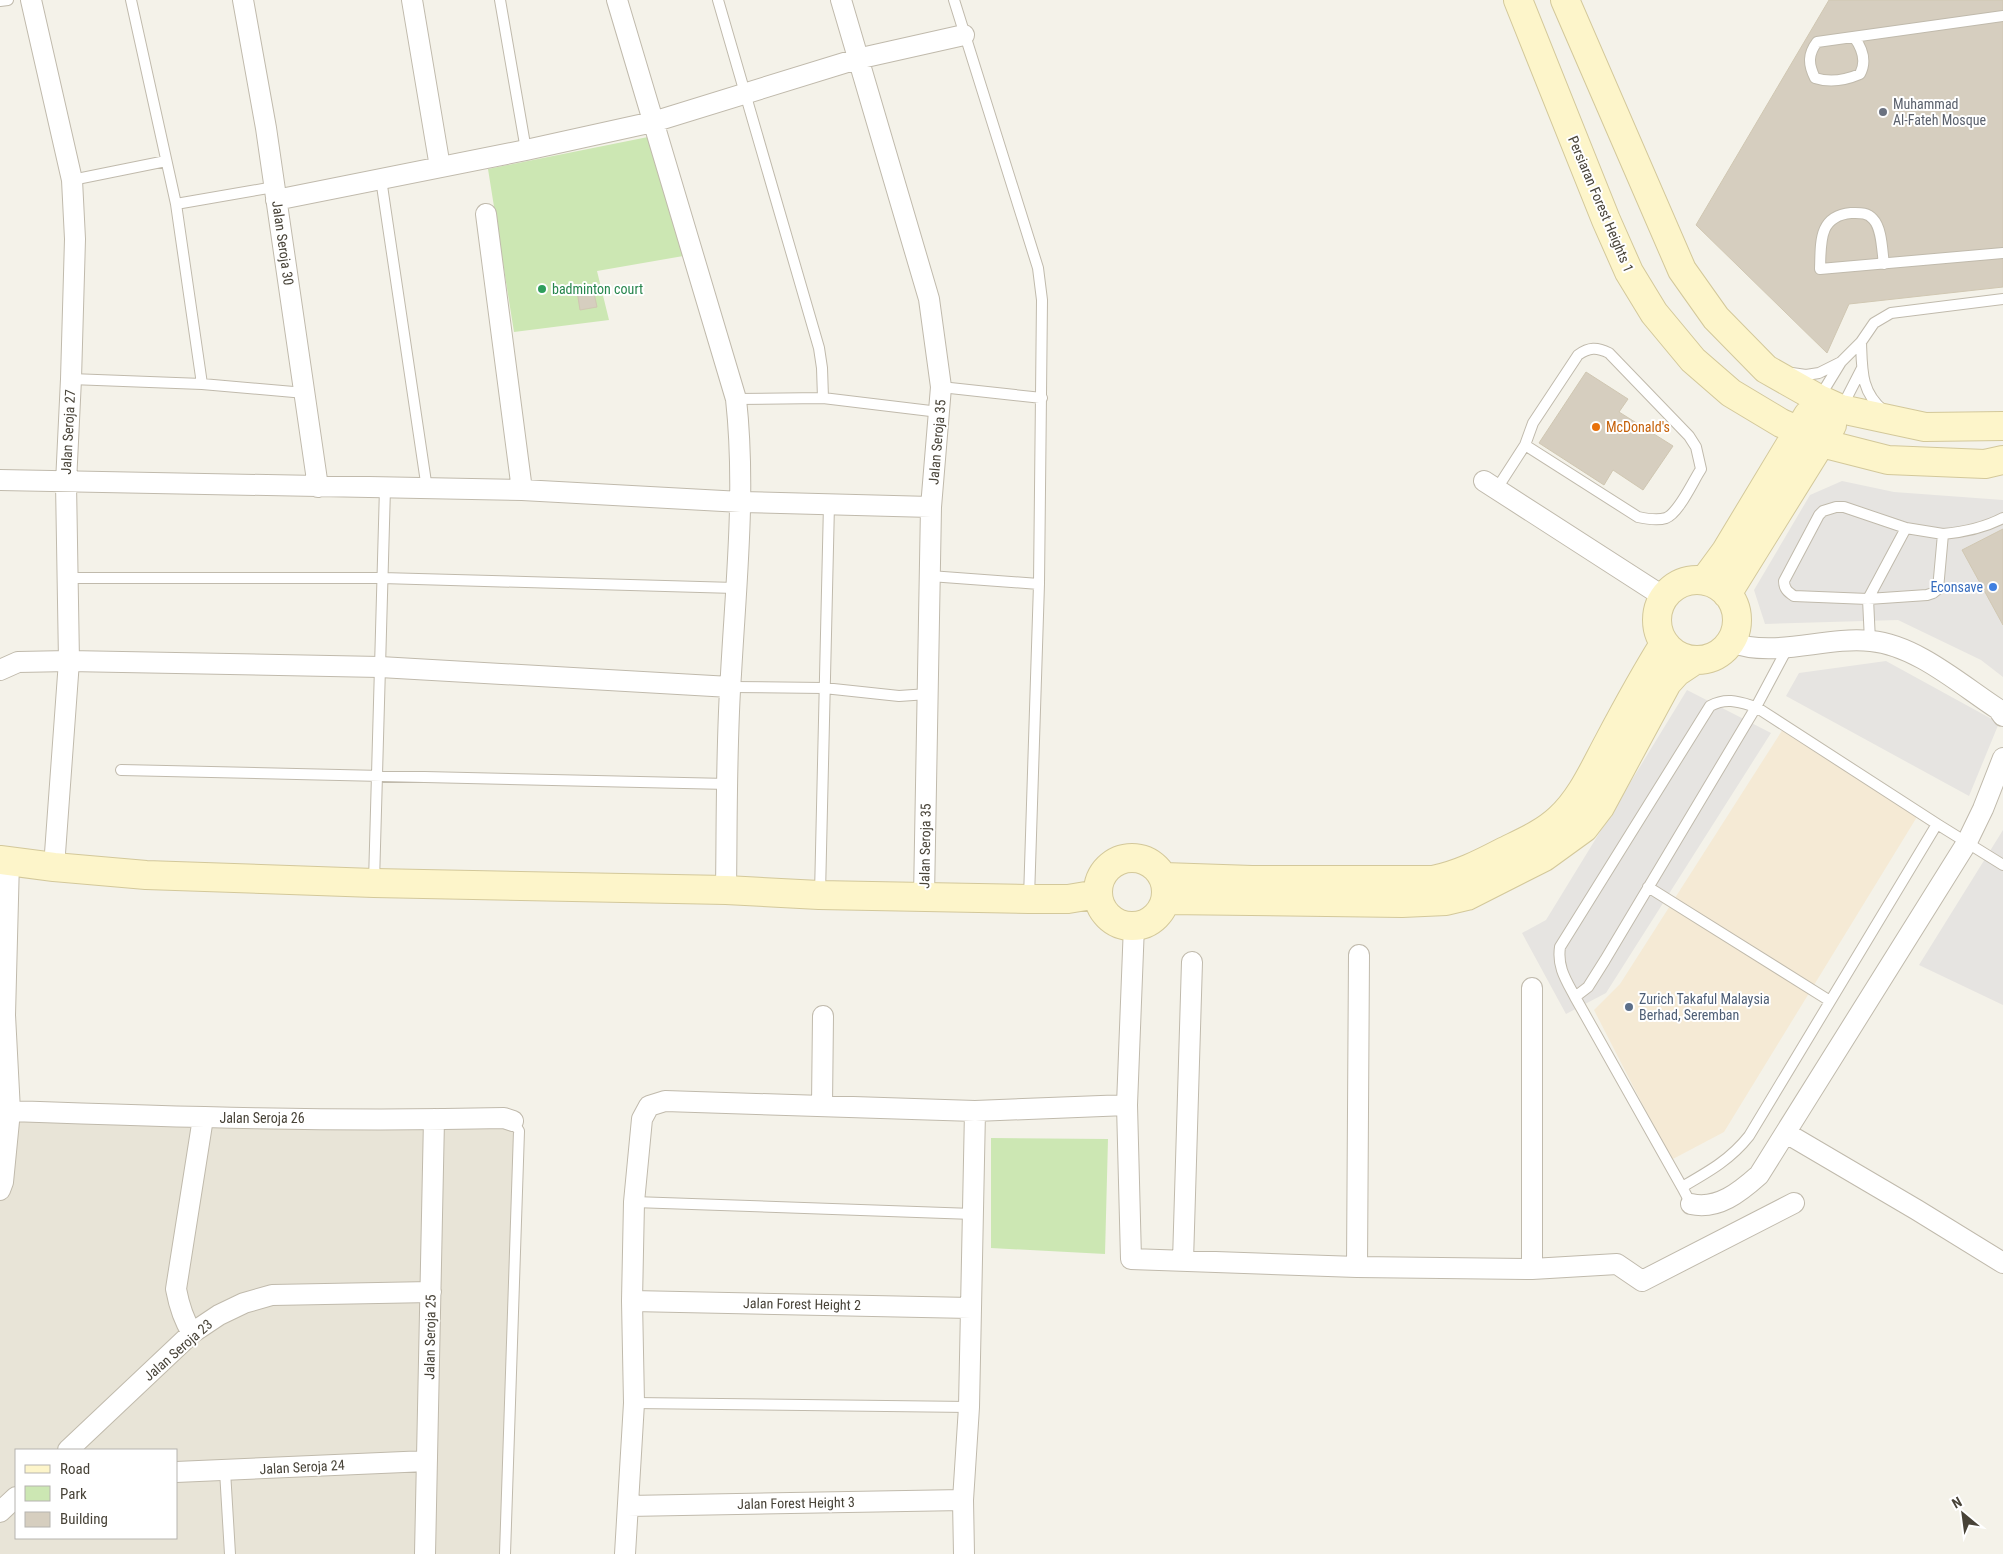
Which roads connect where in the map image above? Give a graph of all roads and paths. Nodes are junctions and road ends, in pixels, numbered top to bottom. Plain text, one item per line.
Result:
1 (8, 0) edge
2 (31, 0) edge
3 (131, 0) edge
4 (243, 0) edge
5 (412, 0) edge
6 (500, 0) edge
7 (617, 0) edge
8 (718, 0) edge
9 (841, 0) edge
10 (954, 0) edge
11 (1518, 0) edge
12 (1565, 0) edge
13 (0, 1) edge
14 (2003, 16) edge
15 (964, 35) junction
16 (1854, 37) junction
17 (857, 59) junction
18 (745, 93) junction
19 (653, 122) junction
20 (526, 150) junction
21 (166, 161) junction
22 (440, 167) junction
23 (381, 179) junction
24 (72, 180) junction
25 (275, 193) junction
26 (176, 204) junction
27 (486, 214) dead end
28 (2003, 253) edge
29 (1884, 264) junction
30 (2003, 299) edge
31 (1861, 342) junction
32 (1840, 362) junction
33 (1862, 368) junction
34 (1766, 369) junction
35 (71, 379) junction
36 (202, 384) junction
37 (941, 387) junction
38 (305, 393) junction
39 (823, 398) junction
40 (1042, 398) junction
41 (736, 399) junction
42 (1830, 404) junction
43 (939, 412) junction
44 (1897, 421) junction
45 (2003, 426) edge
46 (1810, 436) junction
47 (1525, 445) junction
48 (2003, 460) edge
49 (0, 480) edge
50 (66, 483) junction
51 (1490, 485) joint
52 (318, 487) junction
53 (385, 488) junction
54 (427, 489) junction
55 (522, 490) junction
56 (740, 502) junction
57 (829, 504) junction
58 (931, 507) junction
59 (2003, 518) edge
60 (1906, 528) junction
61 (1943, 534) junction
62 (930, 576) junction
63 (67, 578) junction
64 (382, 578) junction
65 (1704, 581) junction
66 (1039, 584) junction
67 (735, 588) junction
68 (1728, 594) junction
69 (1664, 597) junction
70 (1868, 598) junction
71 (1870, 641) junction
72 (1730, 642) junction
73 (1664, 644) junction
74 (1788, 647) junction
75 (1695, 660) junction
76 (69, 661) junction
77 (380, 667) junction
78 (0, 670) edge
79 (730, 687) junction
80 (824, 688) junction
81 (928, 694) junction
82 (1756, 707) junction
83 (2003, 716) edge
84 (2003, 758) edge
85 (121, 770) dead end
86 (377, 775) junction
87 (728, 784) junction
88 (1937, 824) junction
89 (1966, 844) junction
90 (5, 861) edge
91 (2003, 865) edge
92 (54, 868) junction
93 (374, 883) junction
94 (1648, 887) junction
95 (1165, 889) junction
96 (726, 890) junction
97 (1098, 894) junction
98 (820, 895) junction
99 (924, 897) junction
100 (1029, 899) junction
101 (1134, 925) junction
102 (1359, 954) dead end
103 (4, 958) edge
104 (1192, 962) dead end
105 (1532, 988) dead end
106 (1576, 997) junction
107 (1830, 1002) junction
108 (823, 1016) dead end
109 (4, 1045) edge
110 (822, 1104) junction
111 (1127, 1105) junction
112 (975, 1110) junction
113 (10, 1111) junction
114 (203, 1118) junction
115 (434, 1119) junction
116 (513, 1122) joint
117 (1786, 1133) junction
118 (3, 1143) edge
119 (0, 1190) edge
120 (1686, 1196) junction
121 (634, 1202) junction
122 (1794, 1203) dead end
123 (973, 1214) junction
124 (1183, 1261) junction
125 (2003, 1263) edge
126 (1357, 1268) junction
127 (1532, 1269) junction
128 (430, 1292) junction
129 (632, 1301) junction
130 (971, 1308) junction
131 (192, 1333) junction
132 (634, 1403) junction
133 (969, 1406) junction
134 (69, 1449) edge
135 (428, 1461) junction
136 (225, 1470) junction
137 (178, 1472) edge
138 (15, 1498) edge
139 (963, 1500) junction
140 (628, 1506) junction
141 (0, 1512) edge
142 (230, 1554) edge
143 (424, 1554) edge
144 (505, 1554) edge
145 (625, 1554) edge
146 (964, 1554) edge

1 - 13 lane
2 - 24 street, Jalan Seroja 27
3 - 21 lane
4 - 25 street, Jalan Seroja 30
5 - 22 street
6 - 20 lane
7 - 19 street
8 - 18 lane
9 - 17 street, Jalan Seroja 35
10 - 15 lane
11 - 46 street, Persiaran Forest Heights 1
12 - 34 street
14 - 16 lane
15 - 17 street
15 - 40 lane
16 - 16 lane
17 - 18 street
17 - 37 street, Jalan Seroja 35
18 - 19 street
18 - 39 lane
19 - 20 street
19 - 41 street
20 - 22 street
21 - 24 lane
21 - 26 lane
22 - 23 street
23 - 25 street
23 - 54 lane
24 - 35 street, Jalan Seroja 27
25 - 26 lane
25 - 38 street, Jalan Seroja 30
26 - 36 lane
27 - 55 street
28 - 29 lane
29 - 29 lane
30 - 31 lane
31 - 32 lane
31 - 33 lane
32 - 34 lane
32 - 42 lane
33 - 42 lane
33 - 44 lane
34 - 42 street
35 - 36 lane
35 - 50 street, Jalan Seroja 27
36 - 38 lane
37 - 40 lane
37 - 43 street, Jalan Seroja 35
38 - 52 street, Jalan Seroja 30
39 - 41 lane
39 - 43 lane
40 - 66 lane
41 - 56 street
42 - 44 street
42 - 46 street
43 - 58 street, Jalan Seroja 35
44 - 45 street
46 - 48 street, Persiaran Forest Heights 1
46 - 65 street
46 - 68 street
47 - 47 lane
47 - 51 lane
49 - 50 street
50 - 52 street
50 - 63 street, Jalan Seroja 27
51 - 69 street
52 - 53 street
53 - 54 street
53 - 64 lane
54 - 55 street
55 - 56 street
56 - 57 street
56 - 67 street
57 - 58 street
57 - 80 lane
58 - 62 street, Jalan Seroja 35
59 - 61 lane
60 - 61 lane
60 - 70 lane
60 - 70 lane
61 - 70 lane
62 - 66 lane
62 - 81 street, Jalan Seroja 35
63 - 64 lane
63 - 76 street, Jalan Seroja 27
64 - 67 lane
64 - 77 lane
65 - 68 street
65 - 69 street
66 - 100 lane
67 - 79 street
68 - 72 street
69 - 73 street
70 - 71 lane
71 - 74 street
71 - 83 street
72 - 74 street
72 - 75 street
73 - 75 street
73 - 95 street
74 - 82 lane
75 - 95 street
76 - 77 street
76 - 78 street
76 - 92 street, Jalan Seroja 27
77 - 79 street
77 - 86 lane
79 - 80 lane
79 - 87 street
80 - 81 lane
80 - 98 lane
81 - 99 street, Jalan Seroja 35
82 - 88 lane
82 - 94 lane
82 - 106 lane
84 - 89 street
85 - 86 lane
86 - 87 lane
86 - 93 lane
87 - 96 street
88 - 89 lane
88 - 107 lane
89 - 91 lane
89 - 117 street
90 - 92 street
90 - 103 street
92 - 93 street
93 - 96 street
94 - 106 lane
94 - 107 lane
95 - 97 street
95 - 101 street
96 - 98 street
97 - 100 street
97 - 101 street
98 - 99 street
99 - 100 street
101 - 111 street
102 - 126 street
103 - 109 street
104 - 124 street
105 - 127 street
106 - 120 lane
107 - 120 lane
108 - 110 street
109 - 113 street
110 - 112 street
110 - 121 street
111 - 112 street
111 - 124 street
112 - 123 street
113 - 114 street, Jalan Seroja 26
113 - 118 street
114 - 115 street, Jalan Seroja 26
114 - 131 street
115 - 116 street, Jalan Seroja 26
115 - 128 street, Jalan Seroja 25
116 - 144 lane
117 - 120 street
117 - 125 street
118 - 119 street
121 - 123 lane
121 - 129 street
122 - 127 street
123 - 130 street
124 - 126 street
126 - 127 street
128 - 131 street, Jalan Seroja 23
128 - 135 street, Jalan Seroja 25
129 - 130 street, Jalan Forest Height 2
129 - 132 street
130 - 133 street
131 - 134 street, Jalan Seroja 23
132 - 133 lane
132 - 140 street
133 - 139 street
135 - 136 street, Jalan Seroja 24
135 - 143 street, Jalan Seroja 25
136 - 137 street, Jalan Seroja 24
136 - 142 lane
138 - 141 street
139 - 140 street, Jalan Forest Height 3
139 - 146 street
140 - 145 street

